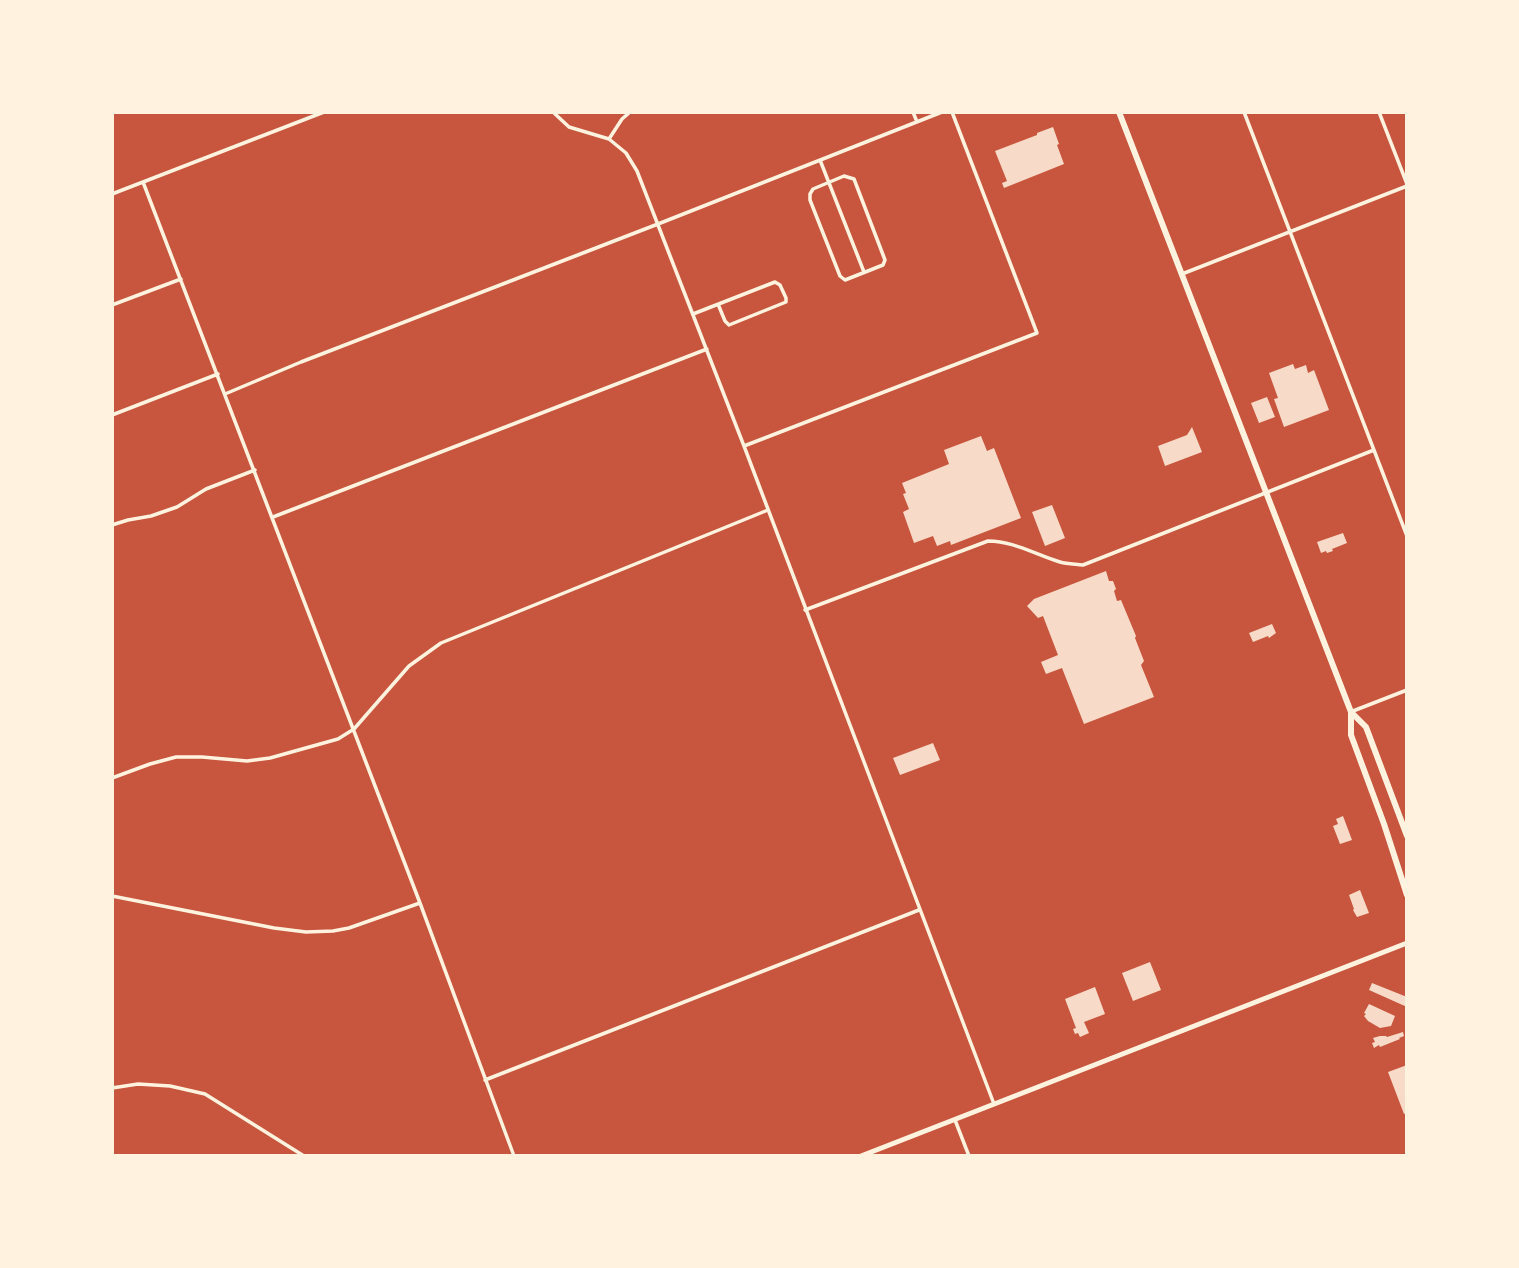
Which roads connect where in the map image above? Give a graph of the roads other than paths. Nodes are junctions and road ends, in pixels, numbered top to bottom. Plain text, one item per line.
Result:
1 (324, 112) edge
2 (553, 112) edge
3 (630, 112) edge
4 (913, 112) edge
5 (942, 112) edge
6 (952, 112) edge
7 (1119, 112) edge
8 (1244, 112) edge
9 (1379, 112) edge
10 (917, 122) junction
11 (609, 139) junction
12 (820, 160) junction
13 (830, 181) junction
14 (143, 182) junction
15 (1407, 185) edge
16 (112, 194) edge
17 (658, 224) junction
18 (1290, 232) junction
19 (865, 273) junction
20 (1182, 274) junction
21 (181, 279) junction
22 (718, 304) junction
23 (112, 305) edge
24 (692, 314) junction
25 (706, 349) junction
26 (218, 374) junction
27 (225, 394) junction
28 (112, 415) edge
29 (744, 446) junction
30 (1374, 450) junction
31 (254, 470) junction
32 (1266, 493) junction
33 (768, 510) junction
34 (273, 517) junction
35 (112, 525) edge
36 (1407, 536) edge
37 (806, 610) junction
38 (1407, 690) edge
39 (1351, 712) junction
40 (354, 729) junction
41 (112, 778) edge
42 (1407, 836) edge
43 (1407, 895) edge
44 (112, 896) edge
45 (421, 903) junction
46 (919, 910) junction
47 (1407, 943) edge
48 (485, 1080) junction
49 (112, 1088) edge
50 (994, 1104) junction
51 (955, 1119) junction
52 (304, 1156) edge
53 (514, 1156) edge
54 (861, 1156) edge
55 (969, 1156) edge

1 - 14 street
2 - 11 street
3 - 11 street
4 - 10 street
5 - 10 street
6 - 29 street
7 - 20 main road
8 - 18 street
9 - 15 street
10 - 12 street
11 - 17 street
12 - 13 street
12 - 17 street
13 - 19 street
13 - 19 street
13 - 19 street
14 - 16 street
14 - 21 street
15 - 18 street
17 - 24 street
17 - 27 street
18 - 20 street
18 - 30 street
20 - 32 main road
21 - 23 street
21 - 26 street
22 - 22 street
22 - 24 street
24 - 25 street
25 - 29 street
25 - 34 street
26 - 27 street
26 - 28 street
27 - 31 street
29 - 33 street
30 - 32 street
30 - 36 street
31 - 34 street
31 - 35 street
32 - 37 street
32 - 39 main road
33 - 37 street
33 - 40 street
34 - 40 street
37 - 46 street
38 - 39 street
39 - 42 main road
39 - 43 main road
40 - 41 street
40 - 45 street
44 - 45 street
45 - 48 street
46 - 48 street
46 - 50 street
47 - 50 main road
48 - 53 street
49 - 52 street
50 - 51 main road
51 - 54 main road
51 - 55 street

